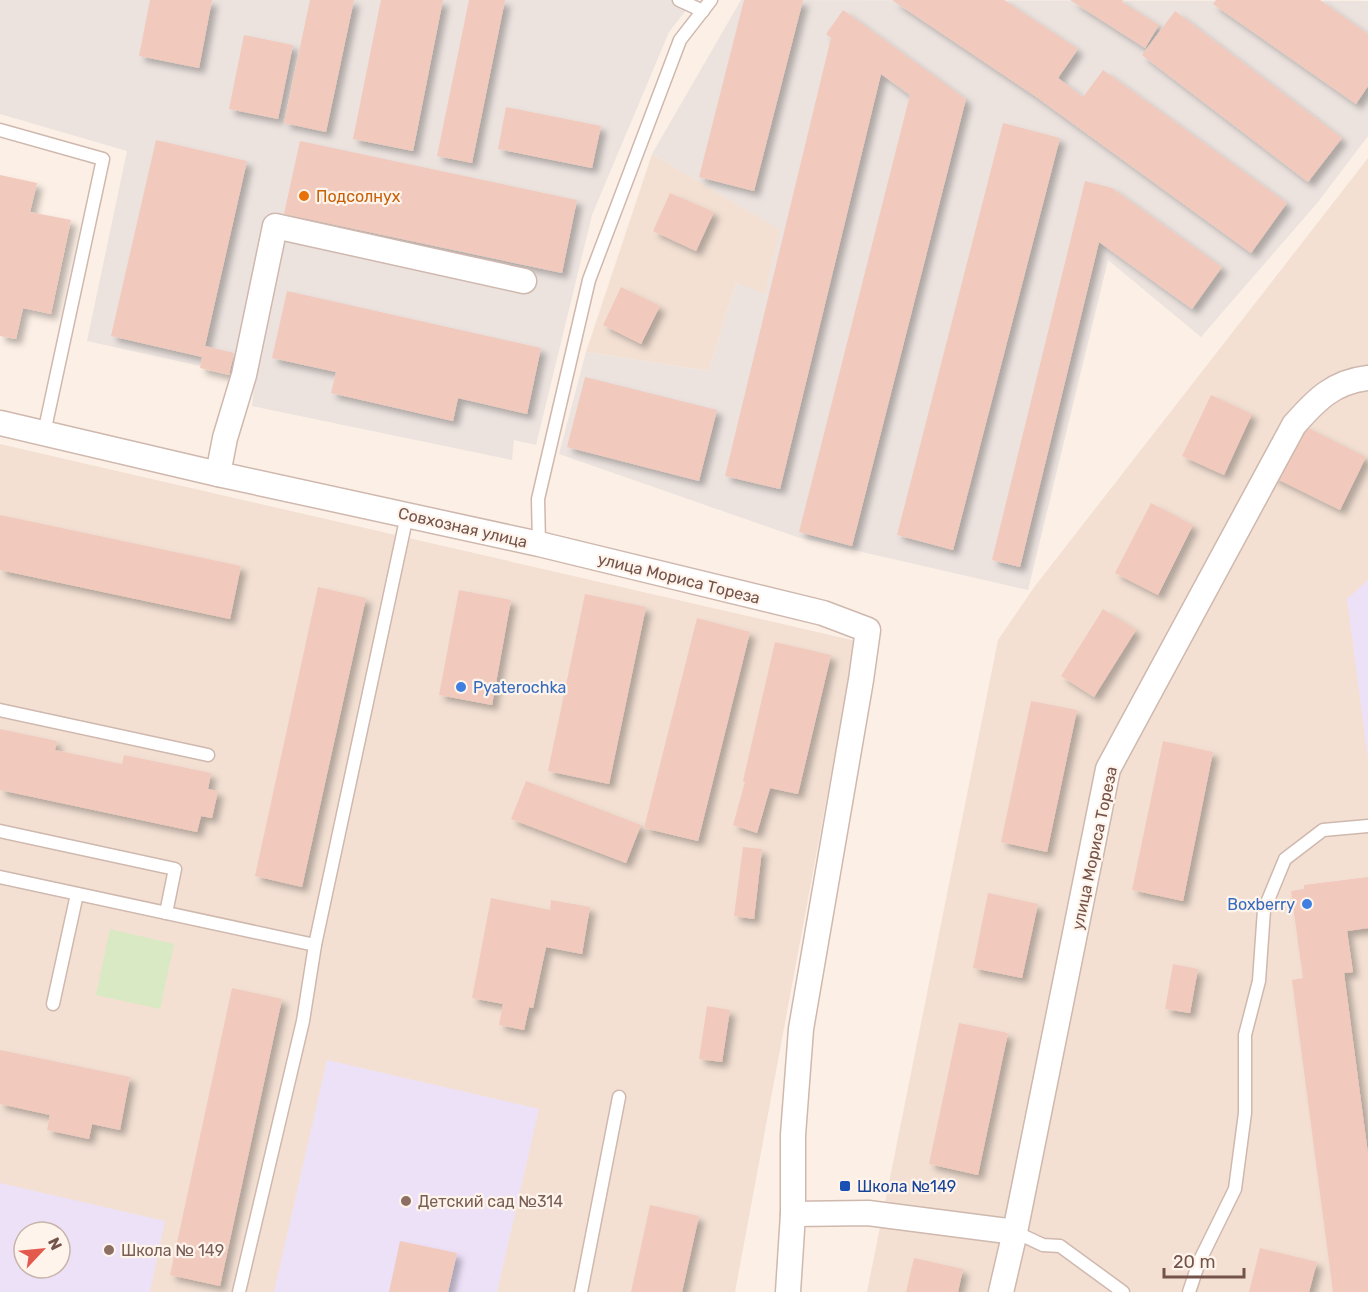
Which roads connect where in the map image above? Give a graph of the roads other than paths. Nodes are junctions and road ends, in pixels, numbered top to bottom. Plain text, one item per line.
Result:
1 (680, 0) edge
2 (711, 0) edge
3 (703, 10) junction
4 (0, 130) edge
5 (524, 281) dead end
6 (1368, 378) edge
7 (0, 423) edge
8 (44, 433) junction
9 (218, 474) junction
10 (407, 515) junction
11 (539, 544) junction
12 (0, 710) edge
13 (208, 755) dead end
14 (1368, 826) edge
15 (0, 831) edge
16 (0, 877) edge
17 (77, 894) junction
18 (166, 913) junction
19 (315, 945) junction
20 (53, 1004) dead end
21 (619, 1097) dead end
22 (793, 1214) junction
23 (1015, 1232) junction
24 (239, 1292) edge
25 (581, 1292) edge
26 (788, 1292) edge
27 (1001, 1292) edge
28 (1123, 1292) edge
29 (1190, 1292) edge

1 - 3 lane
2 - 3 lane, Совхозная улица
3 - 11 lane, Совхозная улица
4 - 8 lane
5 - 9 street
6 - 23 street, улица Мориса Тореза
7 - 8 street, Совхозная улица
8 - 9 street, Совхозная улица
9 - 10 street, Совхозная улица
10 - 11 street, Совхозная улица
10 - 19 lane
11 - 22 street, улица Мориса Тореза
12 - 13 lane
14 - 29 lane
15 - 18 lane
16 - 17 lane
17 - 18 lane
17 - 20 lane
18 - 19 lane
19 - 24 lane
21 - 25 lane
22 - 23 street
22 - 26 street, улица Мориса Тореза
23 - 27 street, улица Мориса Тореза
23 - 28 lane

